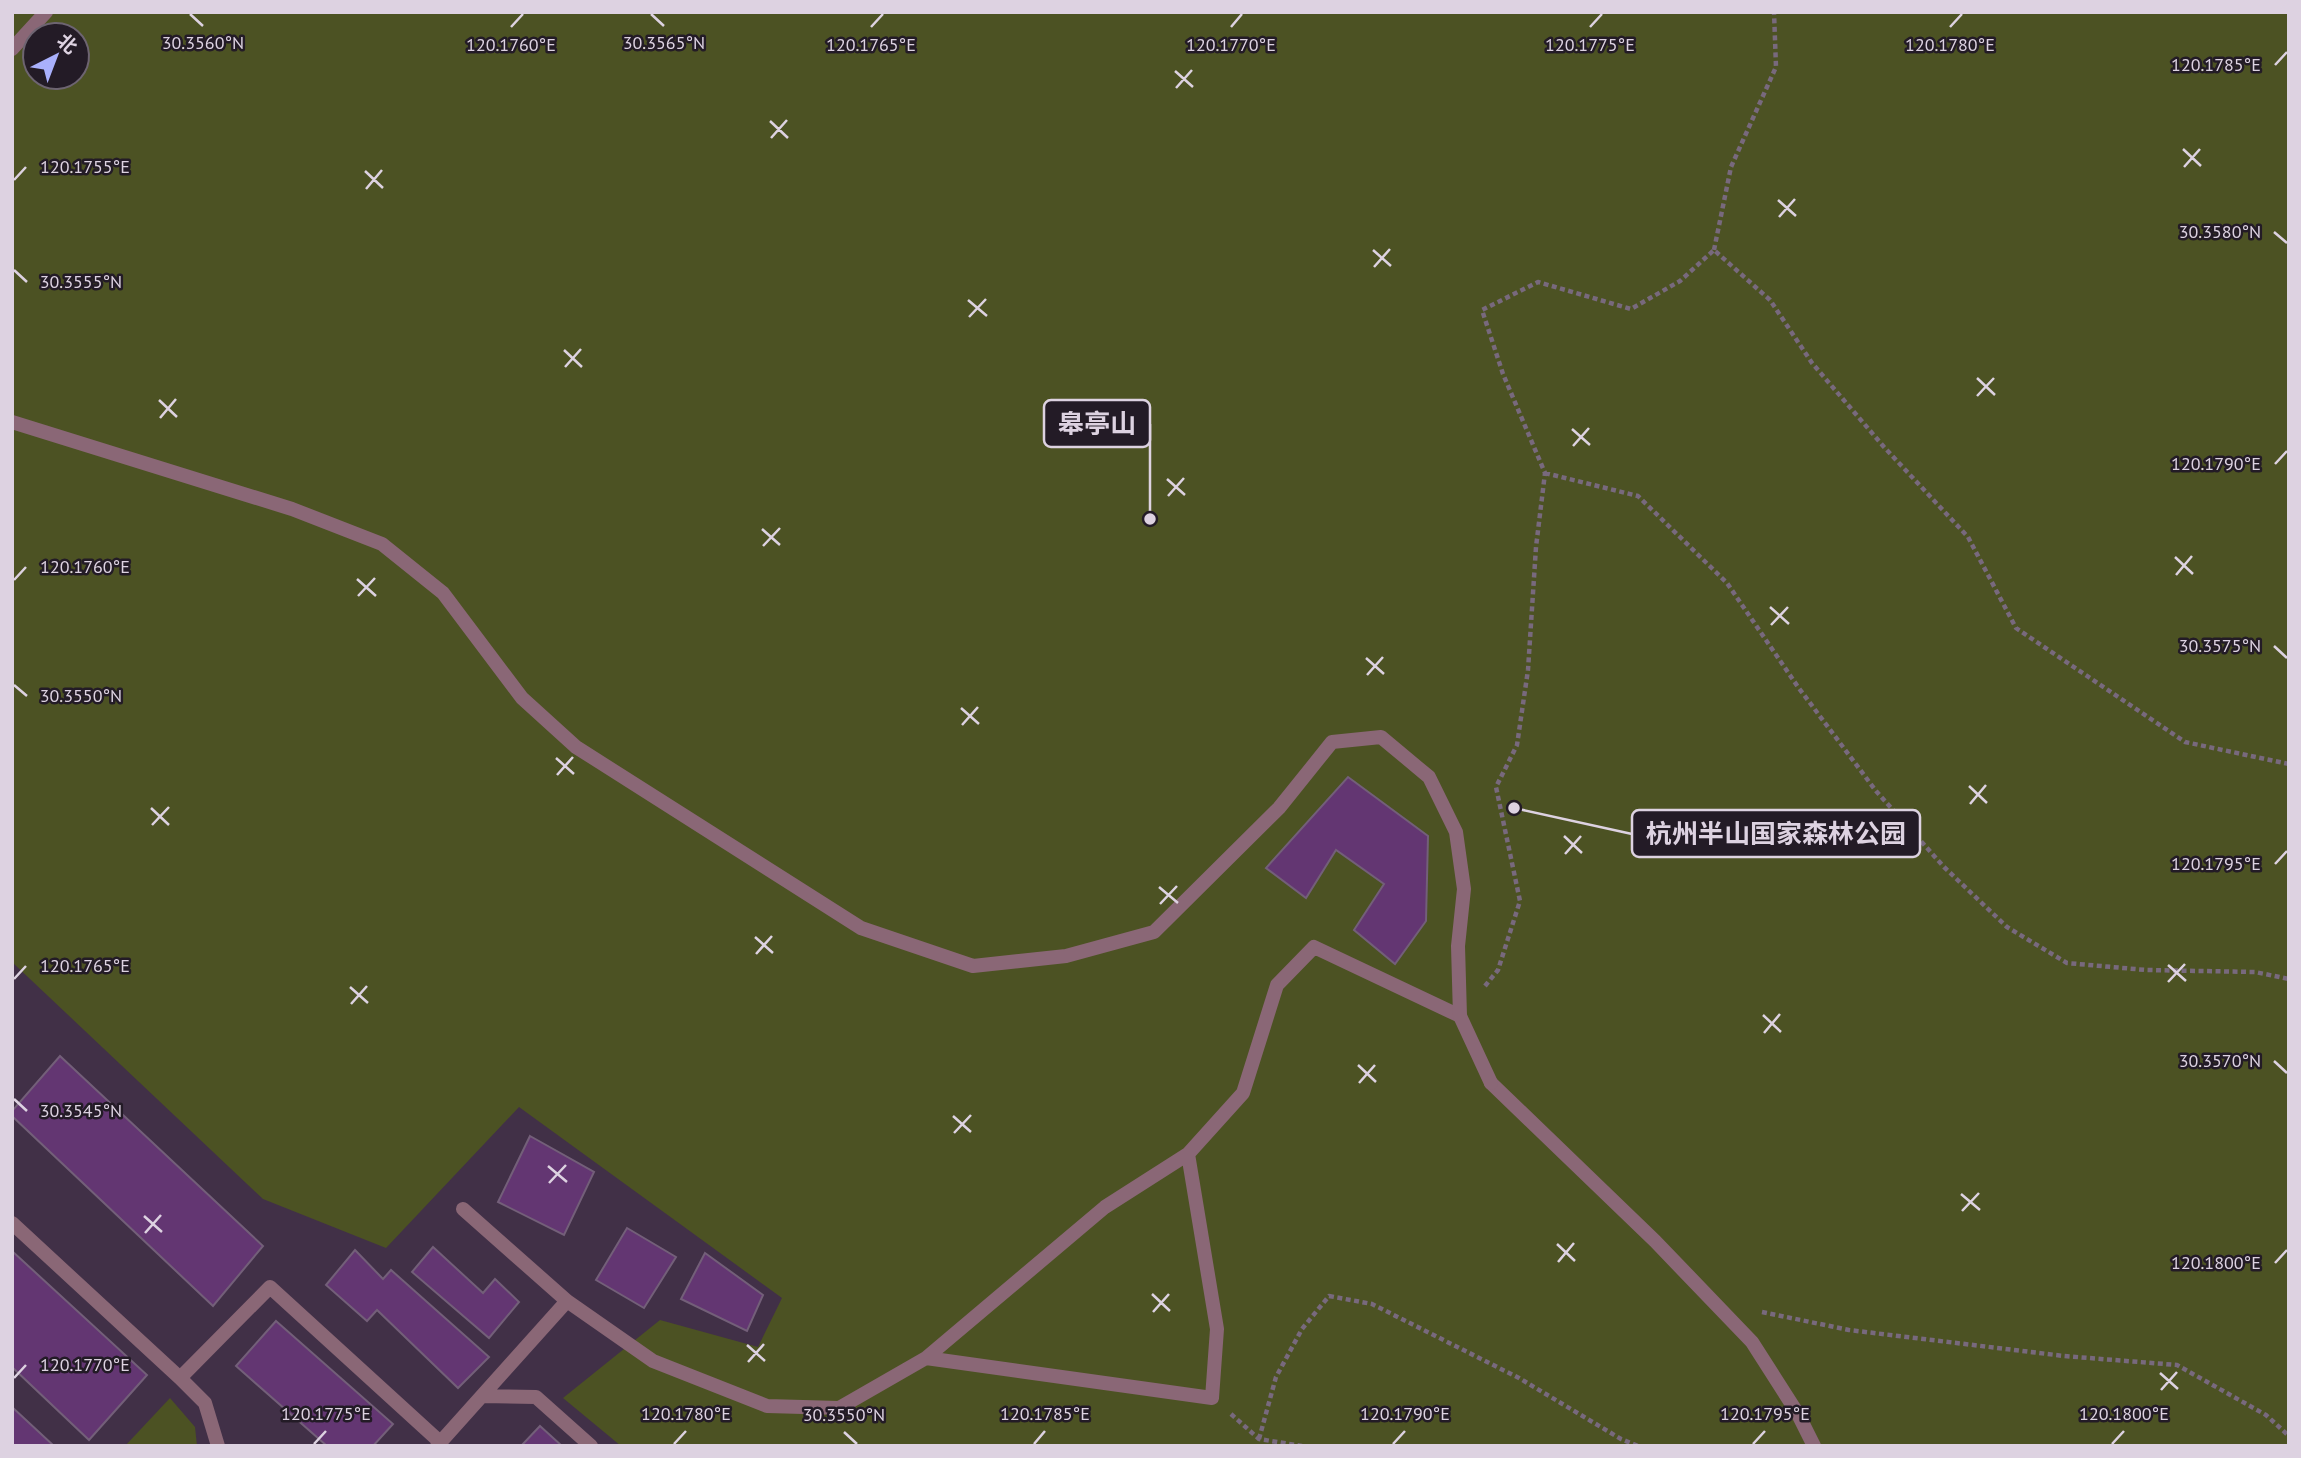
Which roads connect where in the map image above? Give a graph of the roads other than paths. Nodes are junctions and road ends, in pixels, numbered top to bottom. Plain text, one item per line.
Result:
1 (46, 12) edge
2 (12, 49) edge
3 (12, 422) edge
4 (1460, 1017) junction
5 (1188, 1154) junction
6 (463, 1209) dead end
7 (12, 1223) edge
8 (567, 1301) junction
9 (926, 1358) junction
10 (180, 1378) junction
11 (482, 1396) junction
12 (438, 1444) edge
13 (218, 1446) edge
14 (592, 1446) edge
15 (1814, 1446) edge

1 - 2 street
3 - 4 street
4 - 5 street
4 - 15 street
5 - 9 street
5 - 9 street
6 - 8 street
7 - 10 street
8 - 9 street
8 - 11 street
10 - 12 street
10 - 13 street
11 - 12 street
11 - 14 street

